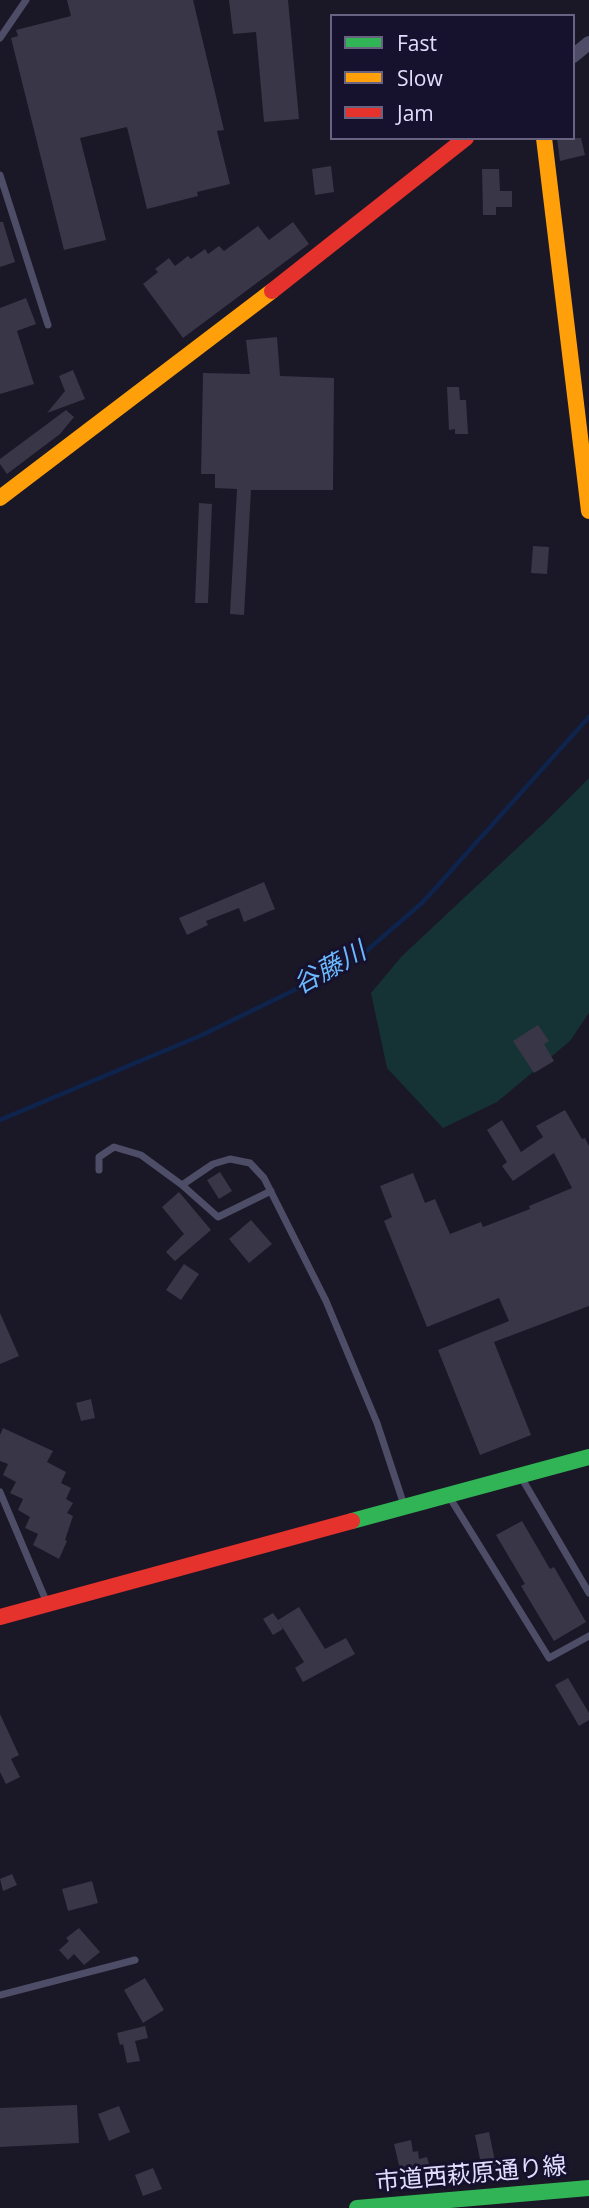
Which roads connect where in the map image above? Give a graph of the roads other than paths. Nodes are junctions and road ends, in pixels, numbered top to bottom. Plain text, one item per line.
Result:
1 (26, 0) edge
2 (0, 38) edge
3 (589, 43) edge
4 (575, 54) edge
5 (463, 140) edge
6 (544, 140) edge
7 (0, 175) edge
8 (48, 325) dead end
9 (0, 498) edge
10 (589, 511) edge
11 (99, 1170) dead end
12 (183, 1185) junction
13 (271, 1191) junction
14 (589, 1457) edge
15 (521, 1476) junction
16 (0, 1492) edge
17 (448, 1496) junction
18 (405, 1508) junction
19 (589, 1593) edge
20 (47, 1604) junction
21 (0, 1617) edge
22 (589, 1636) edge
23 (135, 1960) dead end
24 (0, 1996) edge
25 (589, 2188) edge
26 (357, 2208) edge

1 - 2 lane
3 - 4 street
5 - 9 street
6 - 10 street
7 - 8 lane
11 - 12 lane
12 - 13 lane
12 - 13 lane
13 - 18 lane
14 - 15 street
15 - 17 street
15 - 19 lane
16 - 20 lane
17 - 18 street
17 - 22 lane
18 - 20 street
20 - 21 street
23 - 24 lane
25 - 26 street, 市道西萩原通り線

